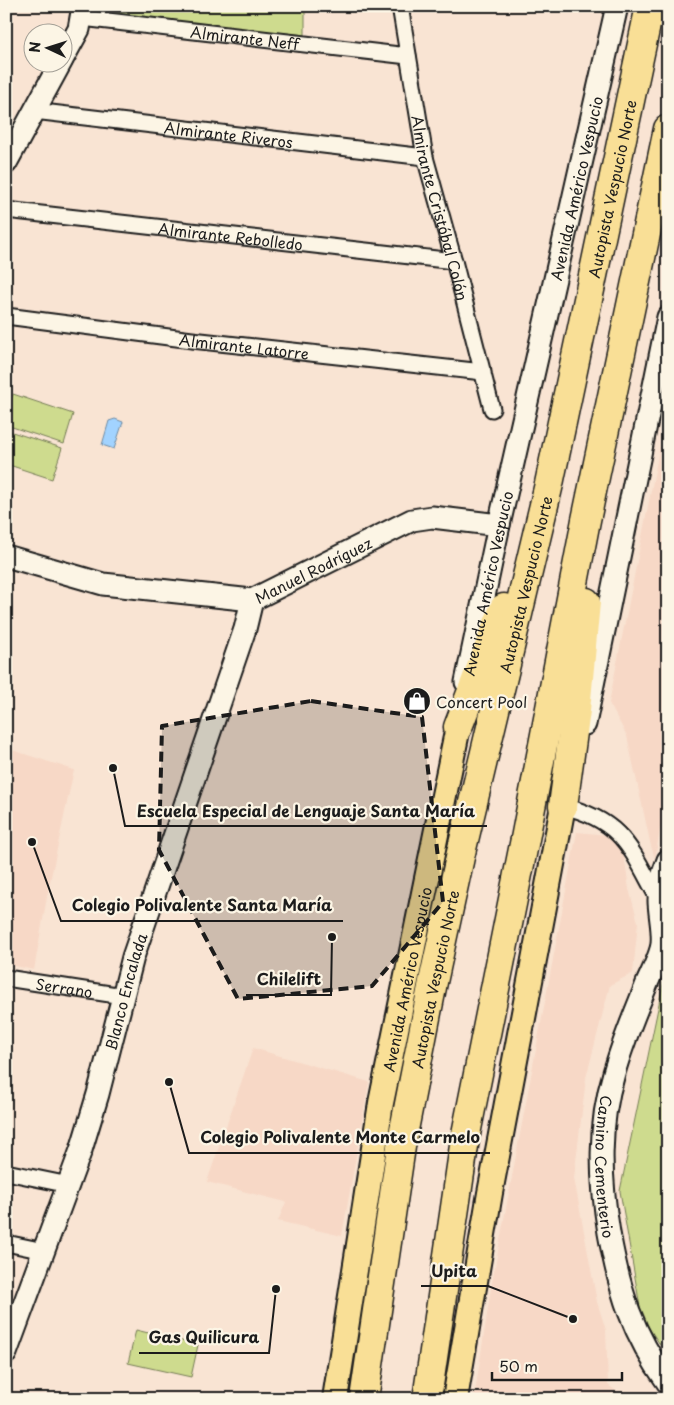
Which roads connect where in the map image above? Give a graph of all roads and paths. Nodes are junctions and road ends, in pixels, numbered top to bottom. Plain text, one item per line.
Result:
1 (400, 6) edge
2 (617, 6) edge
3 (650, 6) edge
4 (82, 12) edge
5 (72, 42) edge
6 (408, 56) junction
7 (56, 72) edge
8 (34, 111) junction
9 (668, 129) edge
10 (12, 139) edge
11 (425, 157) junction
12 (6, 163) edge
13 (6, 210) edge
14 (454, 261) junction
15 (6, 316) edge
16 (668, 317) edge
17 (483, 372) junction
18 (492, 408) dead end
19 (548, 484) junction
20 (586, 520) junction
21 (499, 525) junction
22 (6, 556) edge
23 (252, 600) junction
24 (458, 727) junction
25 (564, 806) junction
26 (668, 860) edge
27 (659, 900) junction
28 (665, 943) edge
29 (6, 978) edge
30 (123, 996) junction
31 (6, 1172) edge
32 (69, 1185) junction
33 (6, 1243) edge
34 (44, 1251) junction
35 (6, 1353) edge
36 (668, 1383) edge
37 (335, 1399) edge
38 (364, 1399) edge
39 (427, 1399) edge
40 (456, 1399) edge

1 - 6 street, Almirante Cristóbal Colón
2 - 21 street, Avenida Américo Vespucio
3 - 19 highway, Autopista Vespucio Norte
4 - 5 street
4 - 6 street, Almirante Neff
6 - 11 street, Almirante Cristóbal Colón
7 - 8 street
8 - 10 street
8 - 11 street, Almirante Riveros
9 - 20 highway
10 - 12 street
11 - 14 street, Almirante Cristóbal Colón
13 - 14 street, Almirante Rebolledo
14 - 17 street, Almirante Cristóbal Colón
15 - 17 street, Almirante Latorre
16 - 25 street
17 - 18 street, Almirante Cristóbal Colón
19 - 24 highway
19 - 38 highway, Autopista Vespucio Norte
20 - 25 highway
20 - 39 highway
21 - 23 street, Manuel Rodríguez
21 - 24 street, Avenida Américo Vespucio
22 - 23 street, Manuel Rodríguez
23 - 30 street, Blanco Encalada
24 - 37 main road, Avenida Américo Vespucio
25 - 27 street
25 - 40 main road
26 - 27 street
27 - 28 street
28 - 36 street, Camino Cementerio
29 - 30 street, Serrano
30 - 32 street, Blanco Encalada
31 - 32 street
32 - 34 street, Blanco Encalada
33 - 34 street
34 - 35 street, Blanco Encalada

